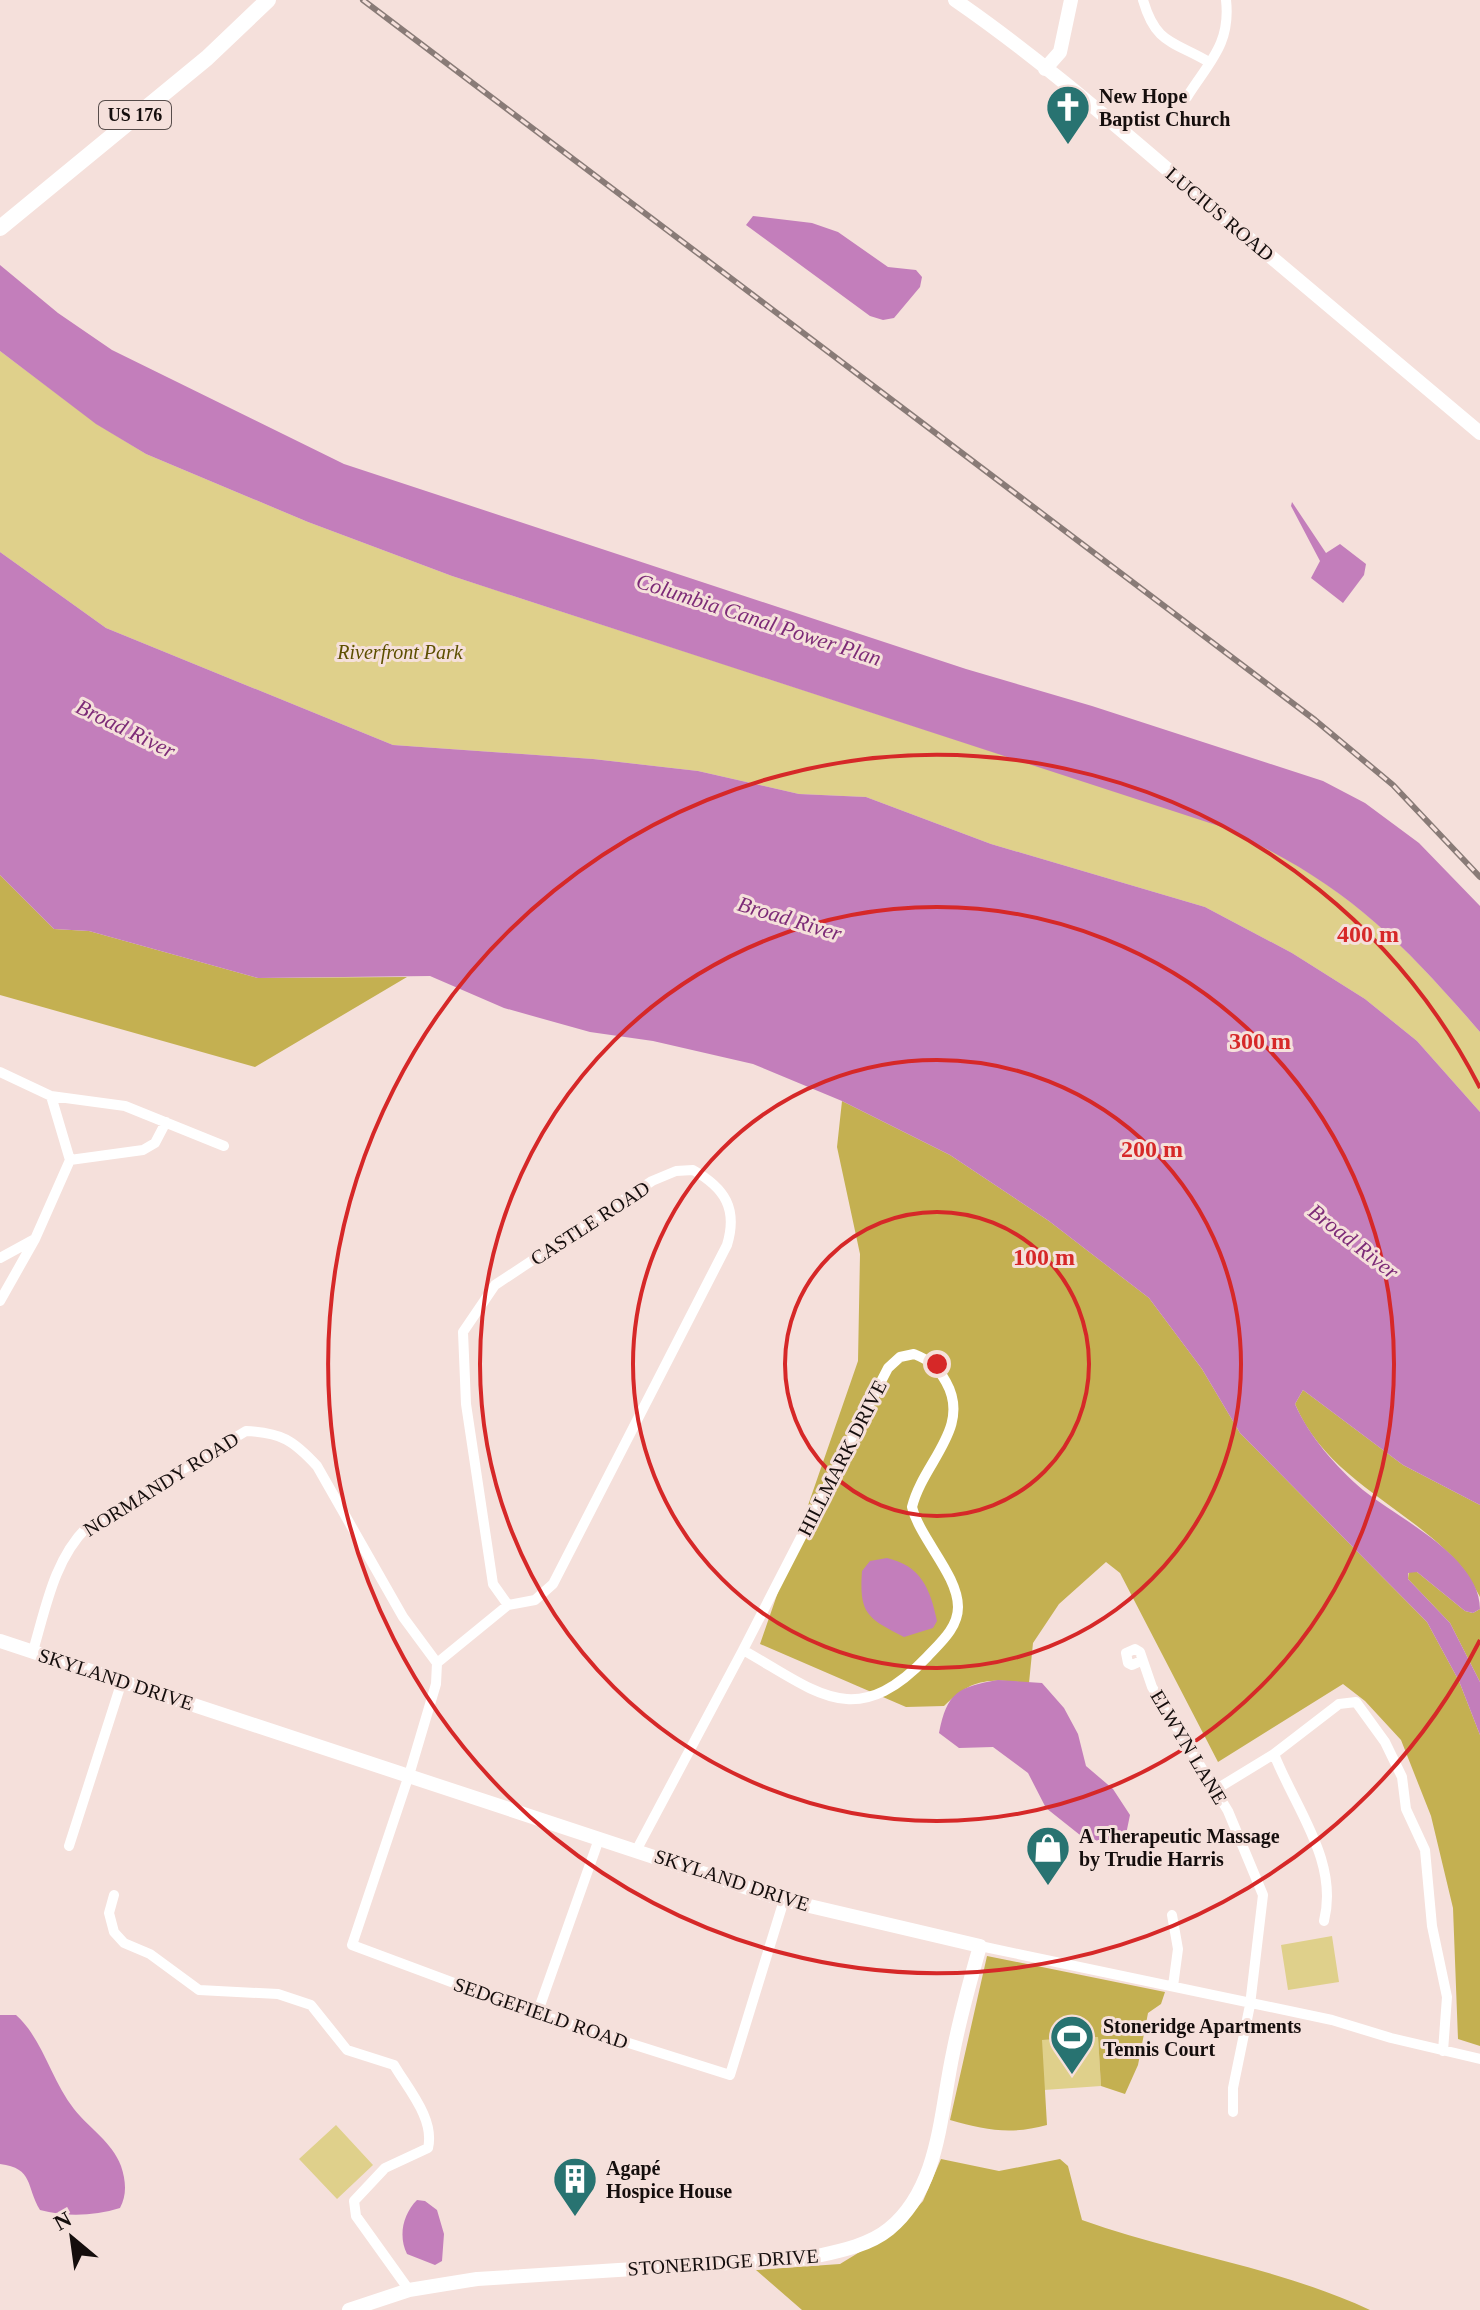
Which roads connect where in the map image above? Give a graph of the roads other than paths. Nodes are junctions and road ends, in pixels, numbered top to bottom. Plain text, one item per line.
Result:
1 (268, 0) edge
2 (955, 0) edge
3 (1071, 0) edge
4 (1143, 0) edge
5 (1226, 0) edge
6 (1209, 62) junction
7 (1045, 69) junction
8 (1187, 97) dead end
9 (0, 228) edge
10 (1480, 433) edge
11 (0, 1072) edge
12 (51, 1096) junction
13 (166, 1122) junction
14 (224, 1146) dead end
15 (70, 1160) junction
16 (35, 1239) junction
17 (0, 1258) edge
18 (0, 1301) edge
19 (508, 1605) junction
20 (0, 1641) edge
21 (743, 1650) junction
22 (33, 1651) junction
23 (1141, 1661) dead end
24 (437, 1663) junction
25 (122, 1681) junction
26 (1274, 1754) junction
27 (409, 1775) junction
28 (1215, 1790) junction
29 (599, 1839) junction
30 (69, 1846) dead end
31 (637, 1849) junction
32 (114, 1895) dead end
33 (784, 1900) junction
34 (1172, 1915) dead end
35 (1324, 1921) dead end
36 (980, 1946) junction
37 (1173, 1986) junction
38 (1250, 2005) junction
39 (537, 2014) junction
40 (1443, 2051) junction
41 (1480, 2059) edge
42 (1233, 2112) dead end
43 (409, 2290) junction
44 (349, 2310) edge

1 - 9 main road, US 176
2 - 7 street, LUCIUS ROAD
3 - 7 street
4 - 6 street
5 - 6 street
6 - 8 street
7 - 10 street, LUCIUS ROAD
11 - 12 street
12 - 13 street
12 - 15 street
13 - 14 street
13 - 15 street
15 - 16 street
16 - 17 street
16 - 18 street
19 - 19 street, CASTLE ROAD
19 - 24 street, CASTLE ROAD
20 - 22 street, SKYLAND DRIVE
21 - 21 street, HILLMARK DRIVE
21 - 31 street, HILLMARK DRIVE
22 - 24 street, NORMANDY ROAD
22 - 25 street, SKYLAND DRIVE
23 - 28 street, ELWYN LANE
24 - 27 street
25 - 27 street, SKYLAND DRIVE
25 - 30 street
26 - 28 street
26 - 35 street
26 - 40 street
27 - 29 street, SKYLAND DRIVE
27 - 39 street, SEDGEFIELD ROAD
28 - 38 street, ELWYN LANE
29 - 31 street, SKYLAND DRIVE
29 - 39 street
31 - 33 street, SKYLAND DRIVE
32 - 43 street
33 - 36 street, SKYLAND DRIVE
33 - 39 street, SEDGEFIELD ROAD
34 - 37 street
36 - 37 street, SKYLAND DRIVE
36 - 43 street, STONERIDGE DRIVE
37 - 38 street, SKYLAND DRIVE
38 - 40 street, SKYLAND DRIVE
38 - 42 street, ELWYN LANE
40 - 41 street, SKYLAND DRIVE
43 - 44 street, STONERIDGE DRIVE

